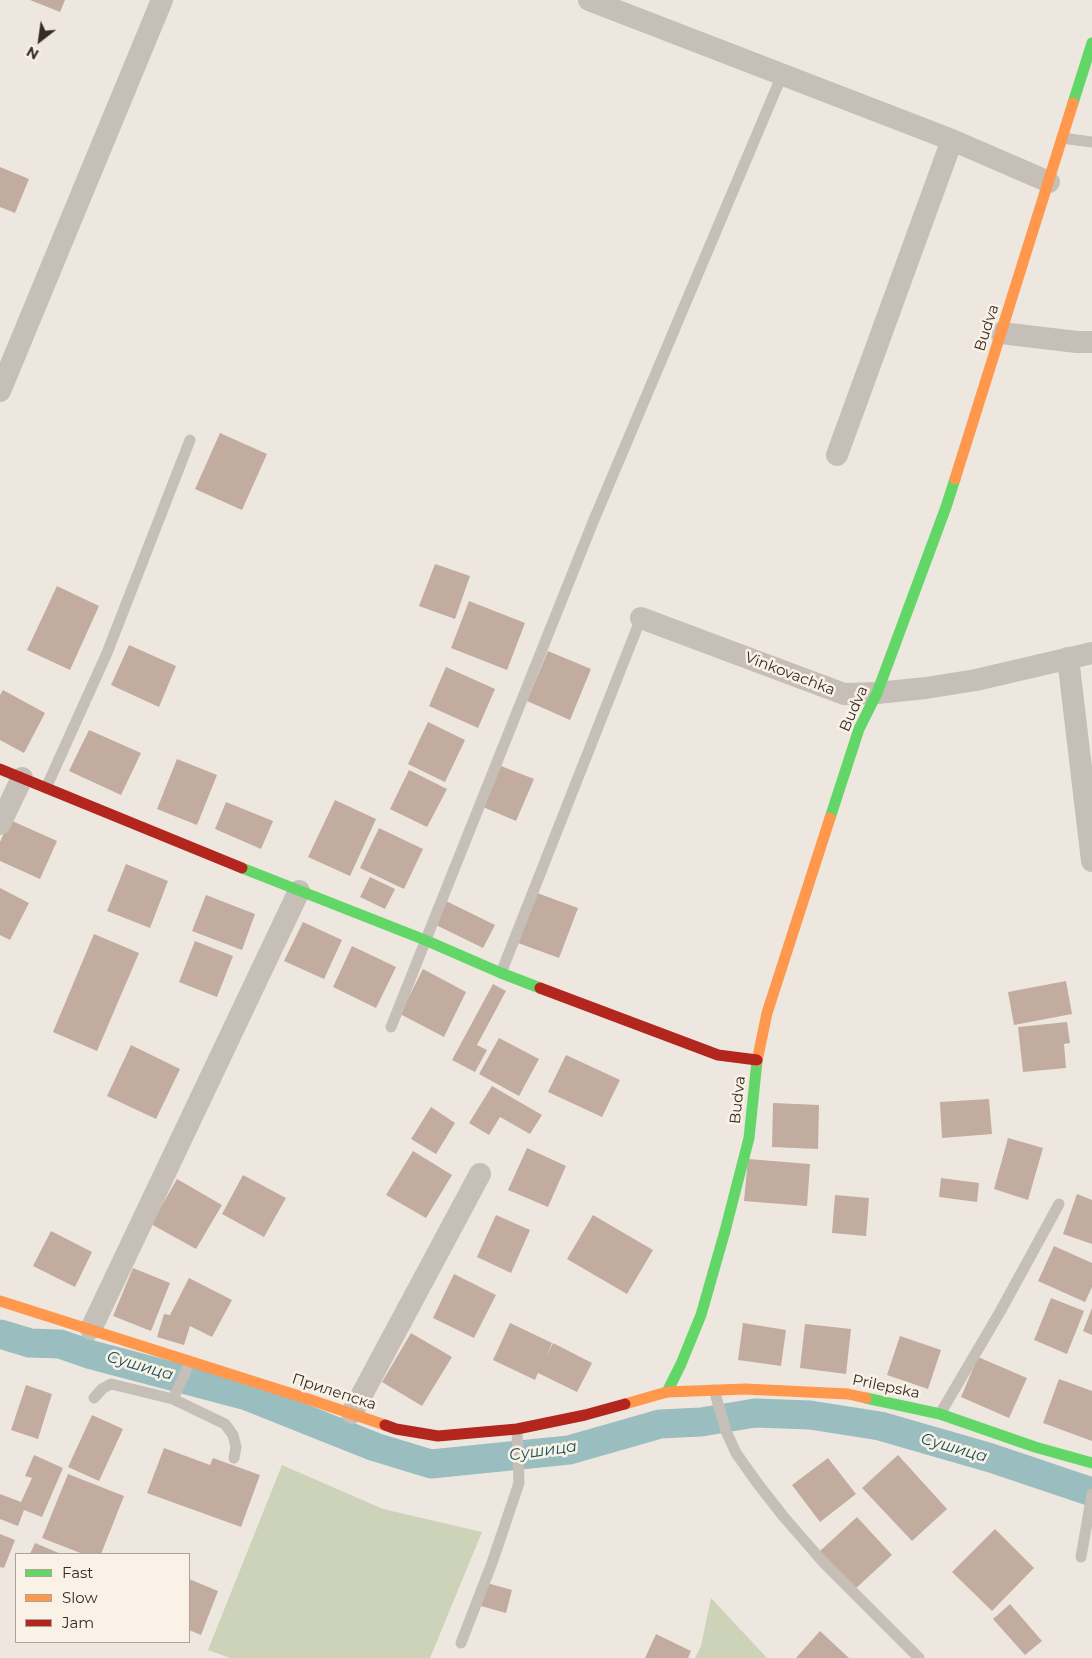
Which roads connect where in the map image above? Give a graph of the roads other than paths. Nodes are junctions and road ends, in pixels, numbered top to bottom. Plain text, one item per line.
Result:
1 (162, 0) edge
2 (589, 0) edge
3 (1092, 43) edge
4 (782, 75) junction
5 (1062, 138) junction
6 (952, 140) junction
7 (1092, 142) edge
8 (1049, 182) junction
9 (1001, 333) junction
10 (1092, 342) edge
11 (0, 391) edge
12 (190, 440) dead end
13 (837, 455) dead end
14 (641, 618) joint
15 (1092, 653) edge
16 (1068, 658) junction
17 (877, 693) junction
18 (0, 769) edge
19 (22, 778) junction
20 (46, 788) junction
21 (0, 824) edge
22 (1092, 861) edge
23 (299, 891) junction
24 (425, 940) junction
25 (502, 973) junction
26 (391, 1027) dead end
27 (757, 1060) junction
28 (480, 1174) dead end
29 (1059, 1204) dead end
30 (0, 1301) edge
31 (91, 1329) junction
32 (188, 1366) junction
33 (714, 1390) junction
34 (666, 1392) junction
35 (175, 1396) junction
36 (94, 1398) dead end
37 (352, 1413) junction
38 (940, 1414) junction
39 (517, 1429) junction
40 (234, 1458) dead end
41 (1092, 1463) edge
42 (1091, 1499) edge
43 (1081, 1557) dead end
44 (461, 1642) dead end
45 (919, 1658) edge

1 - 11 street
2 - 4 street
3 - 5 street, Budva
4 - 6 street
4 - 24 lane
5 - 7 lane
5 - 8 street, Budva
6 - 8 street
6 - 13 street
8 - 9 street, Budva
9 - 10 street
9 - 17 street, Budva
12 - 20 lane
14 - 17 street, Vinkovachka
14 - 25 lane
15 - 16 street, Vinkovachka
16 - 17 street, Vinkovachka
16 - 22 street
17 - 27 street, Budva
18 - 19 street
19 - 20 street
19 - 21 street
20 - 23 street
23 - 24 street
23 - 31 street
24 - 25 street
24 - 26 lane
25 - 27 street
27 - 34 street, Budva
28 - 37 street
29 - 38 lane
30 - 31 street, Прилепска
31 - 32 street, Прилепска
32 - 35 lane
32 - 37 street, Прилепска
33 - 34 street, Prilepska
33 - 38 street, Prilepska
33 - 45 lane
34 - 39 street, Прилепска
35 - 36 lane
35 - 40 lane
37 - 39 street, Прилепска
38 - 41 street, Prilepska
39 - 44 lane
42 - 43 lane

